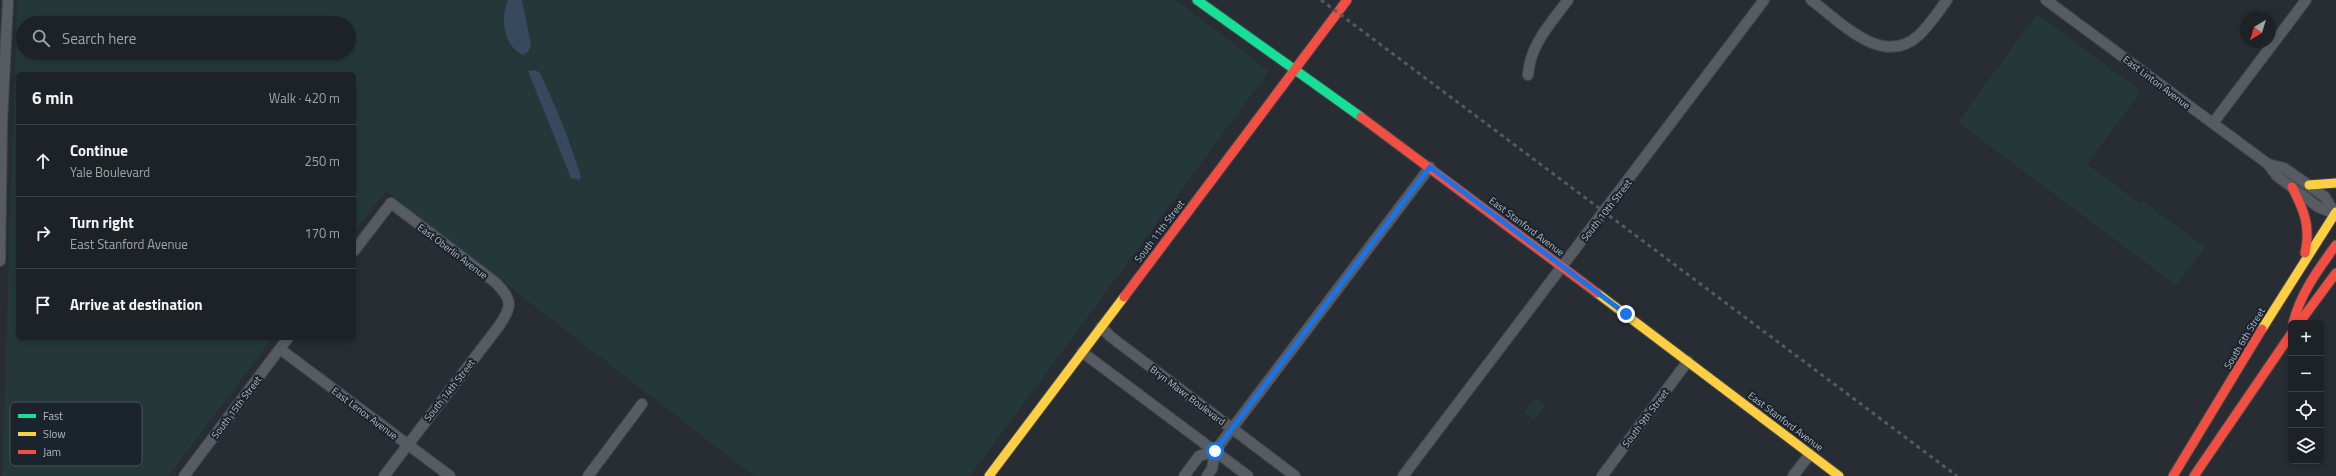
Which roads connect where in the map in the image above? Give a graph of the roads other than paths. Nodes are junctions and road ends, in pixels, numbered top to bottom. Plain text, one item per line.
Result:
1 (8, 0) edge
2 (1197, 0) edge
3 (1347, 0) edge
4 (1568, 0) edge
5 (1764, 0) edge
6 (1811, 0) edge
7 (1947, 0) edge
8 (2046, 0) edge
9 (2306, 0) edge
10 (1295, 69) junction
11 (1528, 76) dead end
12 (1, 121) edge
13 (2213, 123) junction
14 (2268, 164) junction
15 (1430, 167) junction
16 (2336, 183) edge
17 (2309, 185) junction
18 (2292, 187) junction
19 (2336, 214) edge
20 (2336, 245) edge
21 (356, 248) edge
22 (2304, 259) junction
23 (0, 261) edge
24 (1563, 266) junction
25 (2336, 273) edge
26 (510, 304) joint
27 (2295, 320) edge
28 (2301, 320) edge
29 (1101, 327) junction
30 (2288, 338) edge
31 (287, 340) edge
32 (280, 349) junction
33 (1082, 352) junction
34 (1688, 361) junction
35 (642, 404) dead end
36 (1232, 428) junction
37 (408, 444) junction
38 (1215, 451) junction
39 (1810, 454) junction
40 (2196, 473) edge
41 (184, 476) edge
42 (384, 476) edge
43 (450, 476) edge
44 (588, 476) edge
45 (989, 476) edge
46 (1184, 476) edge
47 (1207, 476) edge
48 (1248, 476) edge
49 (1295, 476) edge
50 (1404, 476) edge
51 (1602, 476) edge
52 (1793, 476) edge
53 (1839, 476) edge
54 (2173, 476) edge

1 - 12 street
2 - 10 main road, East Stanford Avenue
3 - 10 main road, South 11th Street
4 - 11 street
5 - 24 street, South 10th Street
6 - 7 street
8 - 13 street, East Linton Avenue
9 - 13 street
10 - 15 main road, East Stanford Avenue
10 - 29 main road, South 11th Street
12 - 23 street
13 - 14 street, East Linton Avenue
14 - 17 street, East Linton Avenue
14 - 18 street, East Linton Avenue
15 - 24 main road, East Stanford Avenue
15 - 36 street
16 - 17 main road
17 - 19 street, East Linton Avenue
18 - 19 street, East Linton Avenue
18 - 22 main road
19 - 22 main road, South 6th Street
20 - 27 main road
21 - 26 street, East Oberlin Avenue
22 - 54 main road, South 6th Street
24 - 34 main road, East Stanford Avenue
24 - 50 street, South 10th Street
25 - 28 main road
26 - 37 street, South 14th Street
29 - 33 main road, South 11th Street
29 - 36 street, Bryn Mawr Boulevard
30 - 40 main road
31 - 32 street, South 15th Street
32 - 37 street, East Lenox Avenue
32 - 41 street, South 15th Street
33 - 38 street
33 - 45 main road, South 11th Street
34 - 39 main road, East Stanford Avenue
34 - 51 street, South 9th Street
35 - 44 street
36 - 38 street
36 - 49 street, Bryn Mawr Boulevard
37 - 42 street, South 14th Street
37 - 43 street, East Lenox Avenue
38 - 46 street
38 - 47 street
38 - 48 street
39 - 52 street
39 - 53 main road, East Stanford Avenue

